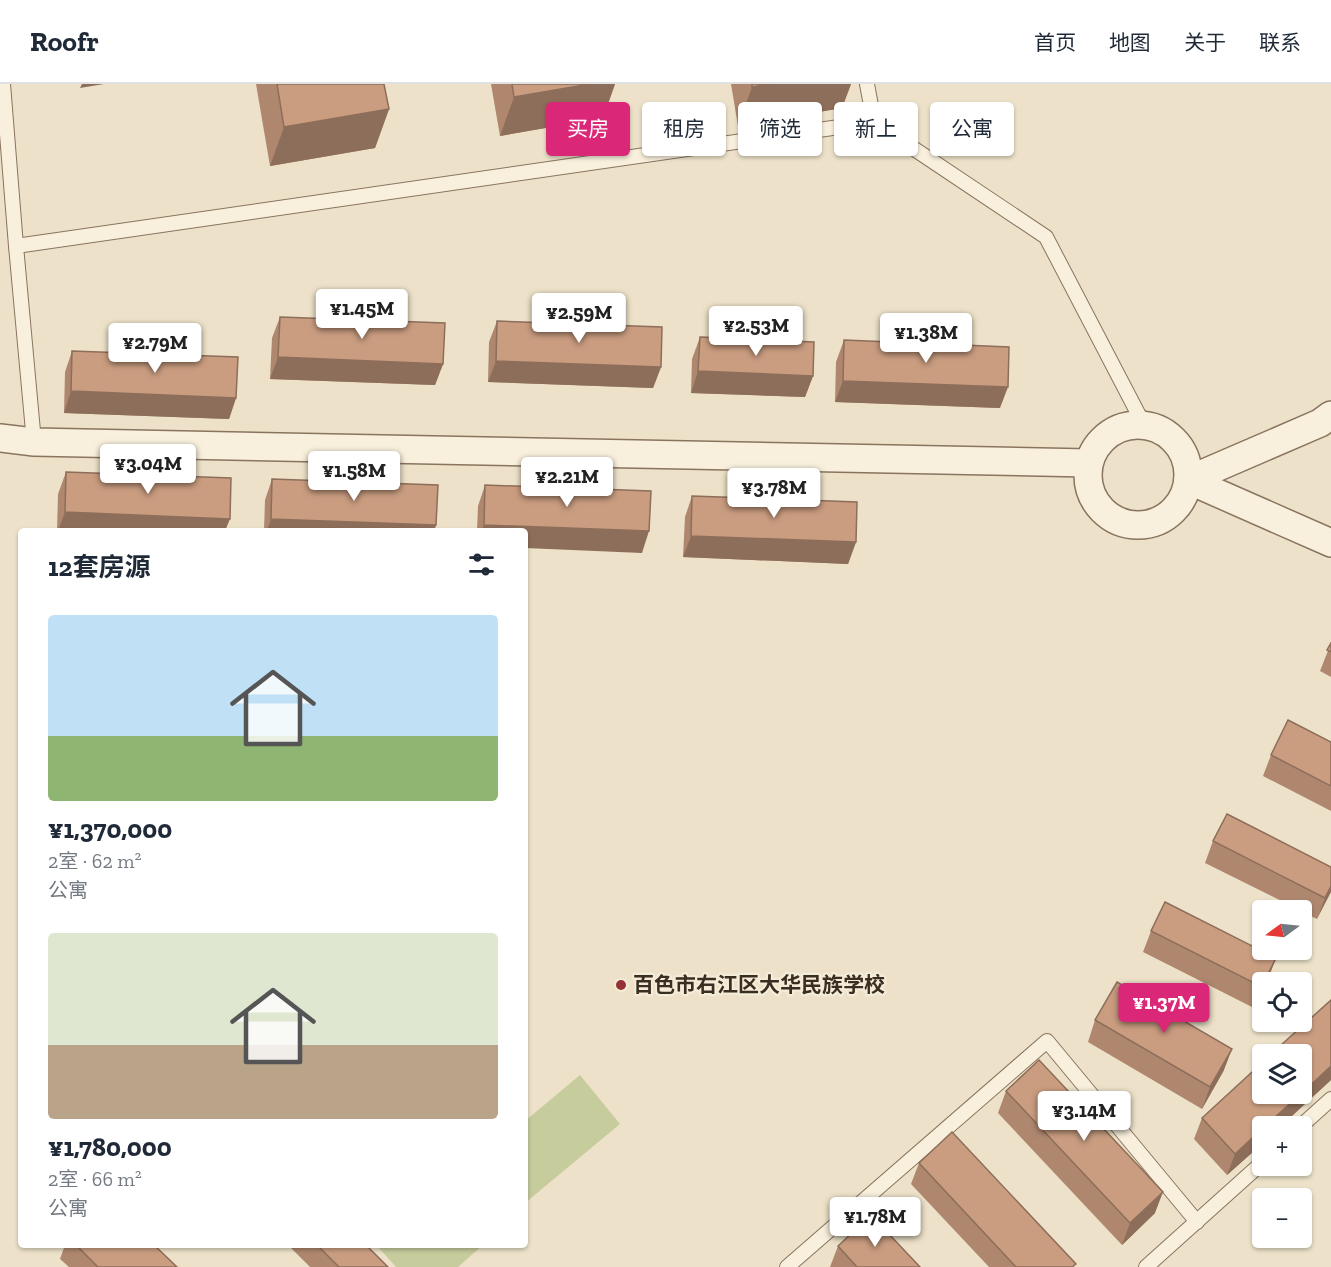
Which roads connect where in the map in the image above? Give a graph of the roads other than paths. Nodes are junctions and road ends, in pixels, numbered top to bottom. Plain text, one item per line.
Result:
1 (3, 84) edge
2 (867, 84) edge
3 (870, 102) edge
4 (834, 128) edge
5 (918, 152) edge
6 (16, 246) junction
7 (1331, 415) edge
8 (1144, 425) junction
9 (0, 438) edge
10 (34, 442) junction
11 (1089, 463) junction
12 (1188, 480) junction
13 (1331, 543) edge
14 (1331, 1099) edge
15 (1312, 1116) edge
16 (1252, 1172) edge
17 (1197, 1222) junction
18 (788, 1267) edge
19 (1146, 1267) edge

1 - 6 lane
2 - 3 lane
4 - 6 lane
5 - 8 lane
6 - 10 lane
7 - 12 street
8 - 11 street
8 - 12 street
9 - 10 street
10 - 11 street
11 - 12 street
12 - 13 street
14 - 15 lane
16 - 17 lane
17 - 18 lane
17 - 19 lane

